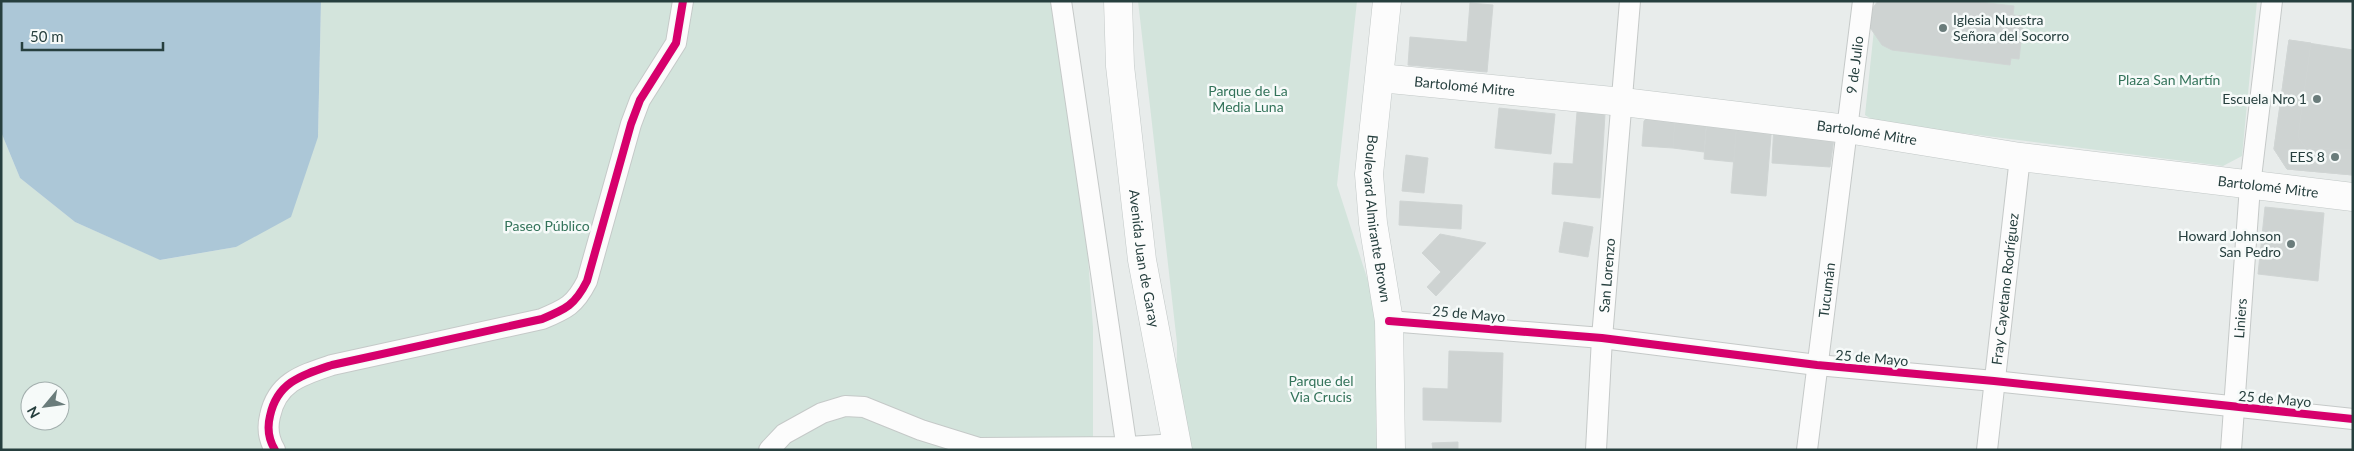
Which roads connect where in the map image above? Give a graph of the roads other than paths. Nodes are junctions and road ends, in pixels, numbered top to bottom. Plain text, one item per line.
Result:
1 (683, 1) edge
2 (1061, 1) edge
3 (1118, 1) edge
4 (1386, 1) edge
5 (1630, 1) edge
6 (1863, 1) edge
7 (2272, 1) edge
8 (1380, 78) junction
9 (1623, 102) junction
10 (1847, 129) junction
11 (2020, 158) junction
12 (2250, 186) junction
13 (2353, 197) edge
14 (1390, 321) junction
15 (1602, 338) junction
16 (1817, 365) junction
17 (1994, 381) junction
18 (2235, 408) junction
19 (2353, 419) edge
20 (1178, 447) edge
21 (1127, 448) edge
22 (275, 450) edge
23 (768, 450) edge
24 (1391, 450) edge
25 (1596, 450) edge
26 (1807, 450) edge
27 (1986, 450) edge
28 (2231, 450) edge

1 - 22 street
2 - 21 street
3 - 20 main road, Avenida Juan de Garay
4 - 8 main road, Boulevard Almirante Brown
5 - 9 street, San Lorenzo
6 - 10 street, 9 de Julio
7 - 12 street, Liniers
8 - 9 main road, Bartolomé Mitre
8 - 14 main road, Boulevard Almirante Brown
9 - 10 main road, Bartolomé Mitre
9 - 15 street, San Lorenzo
10 - 11 main road, Bartolomé Mitre
10 - 16 street, Tucumán
11 - 12 main road, Bartolomé Mitre
11 - 17 street, Fray Cayetano Rodríguez
12 - 13 main road, Bartolomé Mitre
12 - 18 street, Liniers
14 - 15 street, 25 de Mayo
14 - 24 main road, Boulevard Almirante Brown
15 - 16 street, 25 de Mayo
15 - 25 street, San Lorenzo
16 - 17 street, 25 de Mayo
16 - 26 street, Tucumán
17 - 18 street, 25 de Mayo
17 - 27 street, Fray Cayetano Rodríguez
18 - 19 street, 25 de Mayo
18 - 28 street, Liniers
20 - 21 street
21 - 23 street

